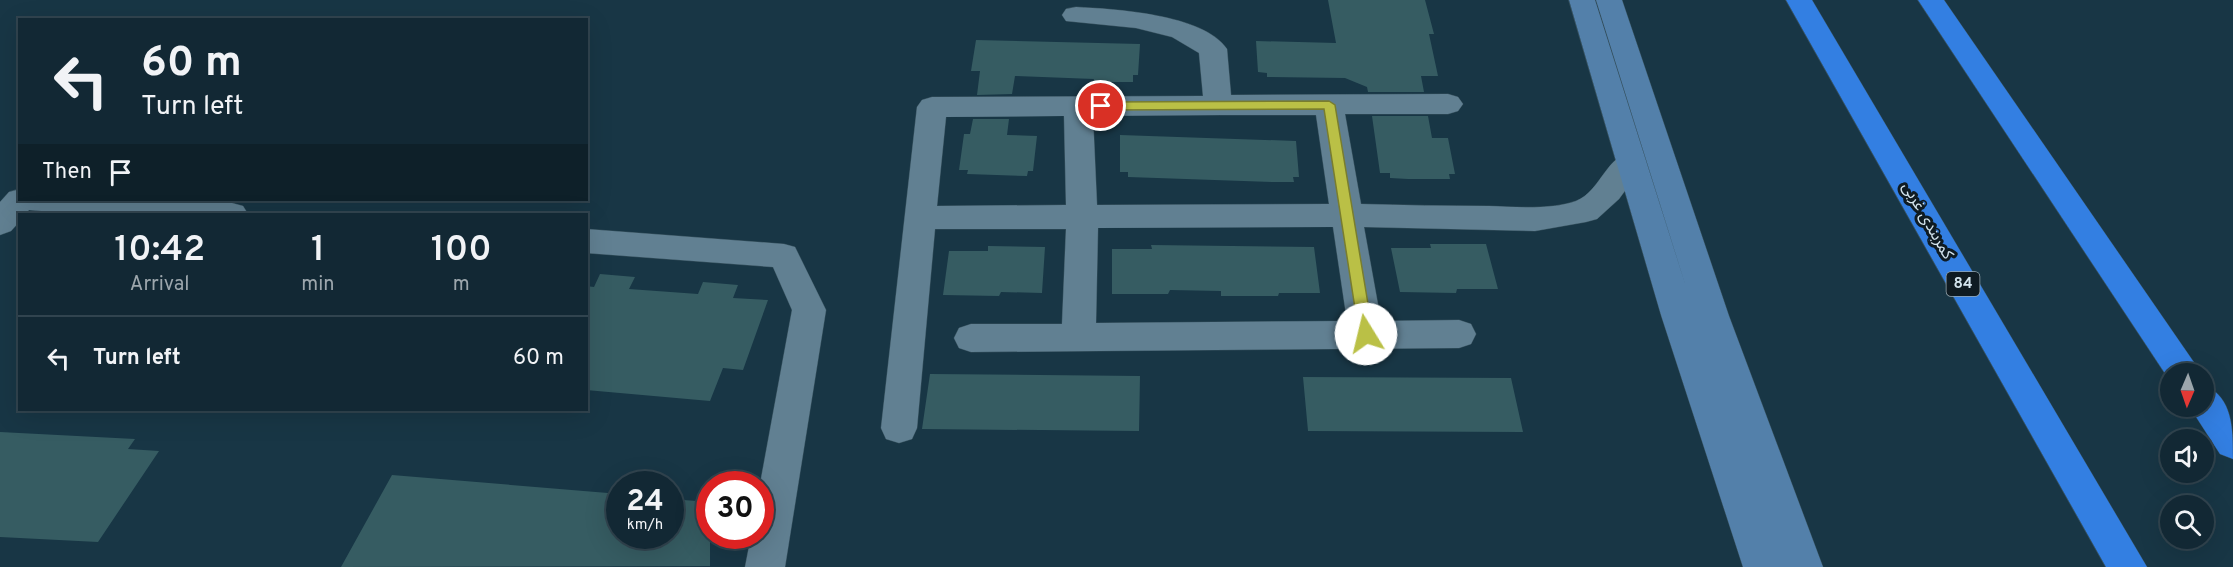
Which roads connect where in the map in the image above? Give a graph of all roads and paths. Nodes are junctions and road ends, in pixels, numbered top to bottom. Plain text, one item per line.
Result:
1 (1582, 0) edge
2 (1609, 0) edge
3 (1799, 0) edge
4 (1931, 0) edge
5 (1076, 15) dead end
6 (1329, 105) junction
7 (1448, 105) dead end
8 (1078, 106) junction
9 (1218, 106) junction
10 (1631, 162) junction
11 (0, 197) edge
12 (18, 199) edge
13 (18, 201) edge
14 (47, 201) edge
15 (218, 213) edge
16 (1347, 215) junction
17 (1082, 217) junction
18 (920, 218) junction
19 (0, 223) edge
20 (588, 241) edge
21 (1366, 334) junction
22 (1459, 334) dead end
23 (1079, 337) junction
24 (971, 338) dead end
25 (2178, 363) edge
26 (2214, 415) edge
27 (899, 428) dead end
28 (2233, 443) edge
29 (765, 567) edge
30 (1763, 567) edge
31 (1803, 567) edge
32 (2127, 567) edge

1 - 10 street
2 - 31 street
3 - 32 highway, کمربندی غربی / 84
4 - 25 highway
5 - 9 street
6 - 7 street
6 - 9 street
6 - 16 street
8 - 9 street
8 - 17 street
8 - 18 street
10 - 16 street
10 - 30 street
11 - 12 street
13 - 19 street
14 - 15 street
16 - 17 street
16 - 21 street
17 - 18 street
17 - 23 street
18 - 27 street
20 - 29 street
21 - 22 street
21 - 23 street
23 - 24 street
26 - 28 highway

